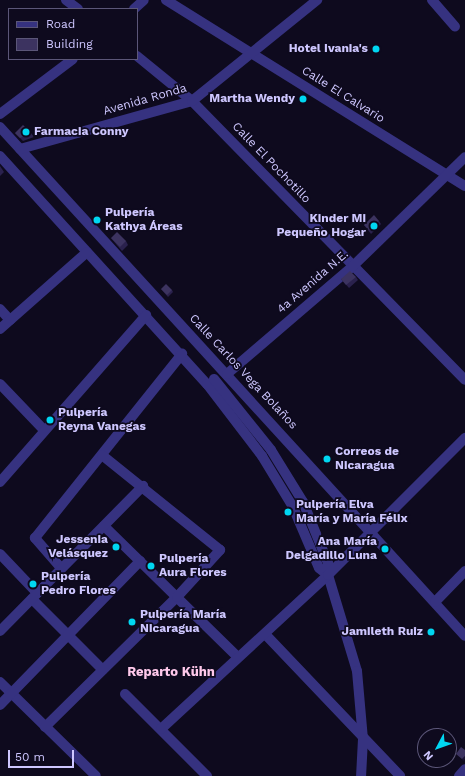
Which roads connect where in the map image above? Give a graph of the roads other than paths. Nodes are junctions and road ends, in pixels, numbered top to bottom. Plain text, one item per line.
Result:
1 (66, 0) edge
2 (144, 0) edge
3 (166, 0) edge
4 (317, 0) edge
5 (432, 0) edge
6 (77, 8) edge
7 (135, 8) edge
8 (455, 26) dead end
9 (252, 54) junction
10 (138, 57) edge
11 (72, 60) edge
12 (192, 101) junction
13 (0, 114) edge
14 (2, 132) edge
15 (20, 149) junction
16 (0, 156) edge
17 (465, 157) edge
18 (446, 174) junction
19 (465, 186) edge
20 (87, 252) junction
21 (353, 266) junction
22 (0, 309) edge
23 (146, 315) junction
24 (10, 320) junction
25 (0, 329) edge
26 (182, 354) junction
27 (226, 372) junction
28 (465, 380) edge
29 (211, 382) junction
30 (0, 384) edge
31 (44, 430) junction
32 (465, 438) edge
33 (102, 455) junction
34 (0, 482) edge
35 (143, 486) junction
36 (104, 526) junction
37 (372, 531) junction
38 (0, 554) edge
39 (140, 561) junction
40 (61, 568) junction
41 (465, 571) edge
42 (328, 575) junction
43 (34, 596) junction
44 (177, 597) junction
45 (435, 602) junction
46 (0, 631) edge
47 (264, 634) junction
48 (67, 635) junction
49 (465, 636) edge
50 (238, 657) junction
51 (103, 670) junction
52 (0, 682) edge
53 (12, 694) junction
54 (125, 694) dead end
55 (0, 705) edge
56 (45, 727) junction
57 (161, 729) junction
58 (363, 739) junction
59 (465, 769) edge
60 (96, 776) edge
61 (207, 776) edge
62 (361, 776) edge
63 (400, 776) edge
64 (459, 776) edge

1 - 6 street
2 - 7 street
3 - 9 street, Calle El Calvario
4 - 9 street, Avenida Ronda
5 - 8 street
9 - 12 street, Avenida Ronda
9 - 18 street, Calle El Calvario
10 - 12 street, Calle El Pochotillo
11 - 13 street
12 - 15 street, Avenida Ronda
12 - 21 street, Calle El Pochotillo
14 - 15 street, Calle Carlos Vega Bolaños
15 - 27 street, Calle Carlos Vega Bolaños
16 - 20 street
17 - 18 street, 4a Avenida N.E.
18 - 19 street, Calle El Calvario
18 - 21 street, 4a Avenida N.E.
20 - 23 street
20 - 24 street
21 - 27 street, 4a Avenida N.E.
21 - 28 street, Calle El Pochotillo
22 - 24 street
23 - 26 street
23 - 31 street
24 - 25 street
26 - 29 street
26 - 33 street
27 - 29 street, 4a Avenida N.E.
27 - 37 street, Calle Carlos Vega Bolaños
29 - 42 street
30 - 31 street
31 - 34 street
32 - 37 street
33 - 35 street
33 - 40 street
35 - 36 street
35 - 44 street
36 - 39 street
36 - 40 street
37 - 42 street
37 - 45 street, Calle Carlos Vega Bolaños
38 - 43 street
39 - 44 street
39 - 48 street
40 - 43 street
41 - 45 street
42 - 47 street
42 - 58 street
43 - 46 street
43 - 48 street
44 - 50 street
44 - 51 street
45 - 49 street, Calle Carlos Vega Bolaños
47 - 50 street
47 - 58 street
48 - 51 street
48 - 53 street
50 - 57 street
51 - 56 street
52 - 53 street
53 - 55 street
53 - 56 street
54 - 57 street
56 - 60 street
57 - 61 street
58 - 62 street
58 - 63 street
59 - 64 street

